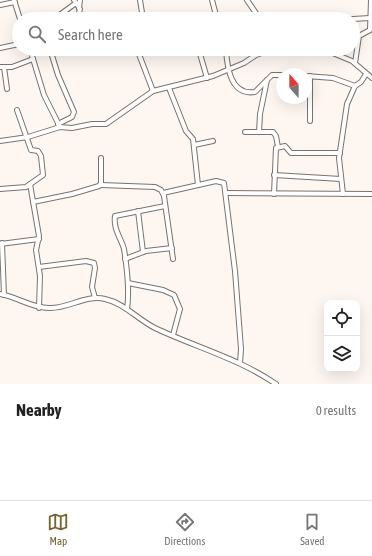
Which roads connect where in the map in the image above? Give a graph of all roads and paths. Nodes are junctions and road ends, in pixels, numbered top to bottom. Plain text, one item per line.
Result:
1 (140, 0) edge
2 (212, 0) edge
3 (247, 0) edge
4 (371, 0) edge
5 (15, 1) edge
6 (77, 1) edge
7 (0, 5) edge
8 (18, 12) edge
9 (63, 12) edge
10 (80, 12) edge
11 (142, 12) edge
12 (215, 12) edge
13 (255, 12) edge
14 (370, 18) junction
15 (360, 19) edge
16 (360, 36) edge
17 (12, 45) edge
18 (0, 48) edge
19 (32, 56) edge
20 (52, 56) edge
21 (140, 56) edge
22 (201, 56) edge
23 (226, 56) edge
24 (253, 56) edge
25 (342, 56) edge
26 (356, 56) edge
27 (33, 59) junction
28 (355, 63) junction
29 (2, 67) edge
30 (227, 70) junction
31 (276, 74) edge
32 (366, 74) junction
33 (312, 76) edge
34 (207, 78) junction
35 (372, 78) edge
36 (267, 80) junction
37 (355, 86) junction
38 (169, 88) junction
39 (7, 89) dead end
40 (153, 92) junction
41 (309, 104) edge
42 (17, 110) dead end
43 (310, 121) dead end
44 (59, 126) junction
45 (245, 132) dead end
46 (259, 132) junction
47 (28, 137) junction
48 (0, 141) edge
49 (213, 141) dead end
50 (194, 145) junction
51 (278, 147) junction
52 (340, 153) junction
53 (101, 158) dead end
54 (274, 175) junction
55 (341, 179) junction
56 (30, 184) junction
57 (101, 185) junction
58 (198, 185) junction
59 (0, 189) edge
60 (163, 192) junction
61 (226, 192) junction
62 (274, 194) junction
63 (343, 194) junction
64 (372, 194) edge
65 (33, 202) junction
66 (166, 206) junction
67 (138, 211) junction
68 (39, 239) junction
69 (1, 244) edge
70 (172, 248) junction
71 (143, 252) junction
72 (125, 259) junction
73 (173, 259) dead end
74 (39, 267) junction
75 (128, 283) junction
76 (2, 295) edge
77 (95, 298) junction
78 (39, 308) junction
79 (127, 309) junction
80 (173, 335) junction
81 (240, 363) junction
82 (276, 384) edge

1 - 11 street
2 - 12 street
3 - 13 street
4 - 14 street
5 - 7 street
5 - 8 street
6 - 9 street
6 - 10 street
14 - 15 street
14 - 16 street
17 - 18 street
19 - 27 street
20 - 44 street
21 - 40 street
22 - 34 street
23 - 30 street
24 - 30 street
25 - 28 street
26 - 28 street
27 - 29 street
27 - 44 street
28 - 32 street
29 - 39 street
30 - 34 street
30 - 36 street
31 - 36 street
32 - 35 street
32 - 37 street
33 - 37 street
34 - 38 street
36 - 46 street
37 - 52 street
38 - 40 street
38 - 50 street
40 - 44 street
41 - 43 street
42 - 47 street
44 - 47 street
45 - 46 street
46 - 51 street
47 - 48 street
47 - 56 street
49 - 50 street
50 - 58 street
51 - 52 street
51 - 54 street
52 - 55 street
53 - 57 street
54 - 55 street
54 - 62 street
55 - 63 street
56 - 59 street
56 - 65 street
57 - 60 street
57 - 65 street
58 - 60 street
58 - 61 street
60 - 66 street
61 - 62 street
61 - 81 street
62 - 63 street
63 - 64 street
65 - 68 street
66 - 67 street
66 - 70 street
67 - 71 street
67 - 72 street
68 - 69 street
68 - 74 street
69 - 76 street
70 - 71 street
70 - 73 street
71 - 72 street
72 - 75 street
74 - 77 street
74 - 78 street
75 - 79 street
75 - 80 street
76 - 78 street
77 - 78 street
77 - 79 street
79 - 80 street
80 - 81 street
81 - 82 street

